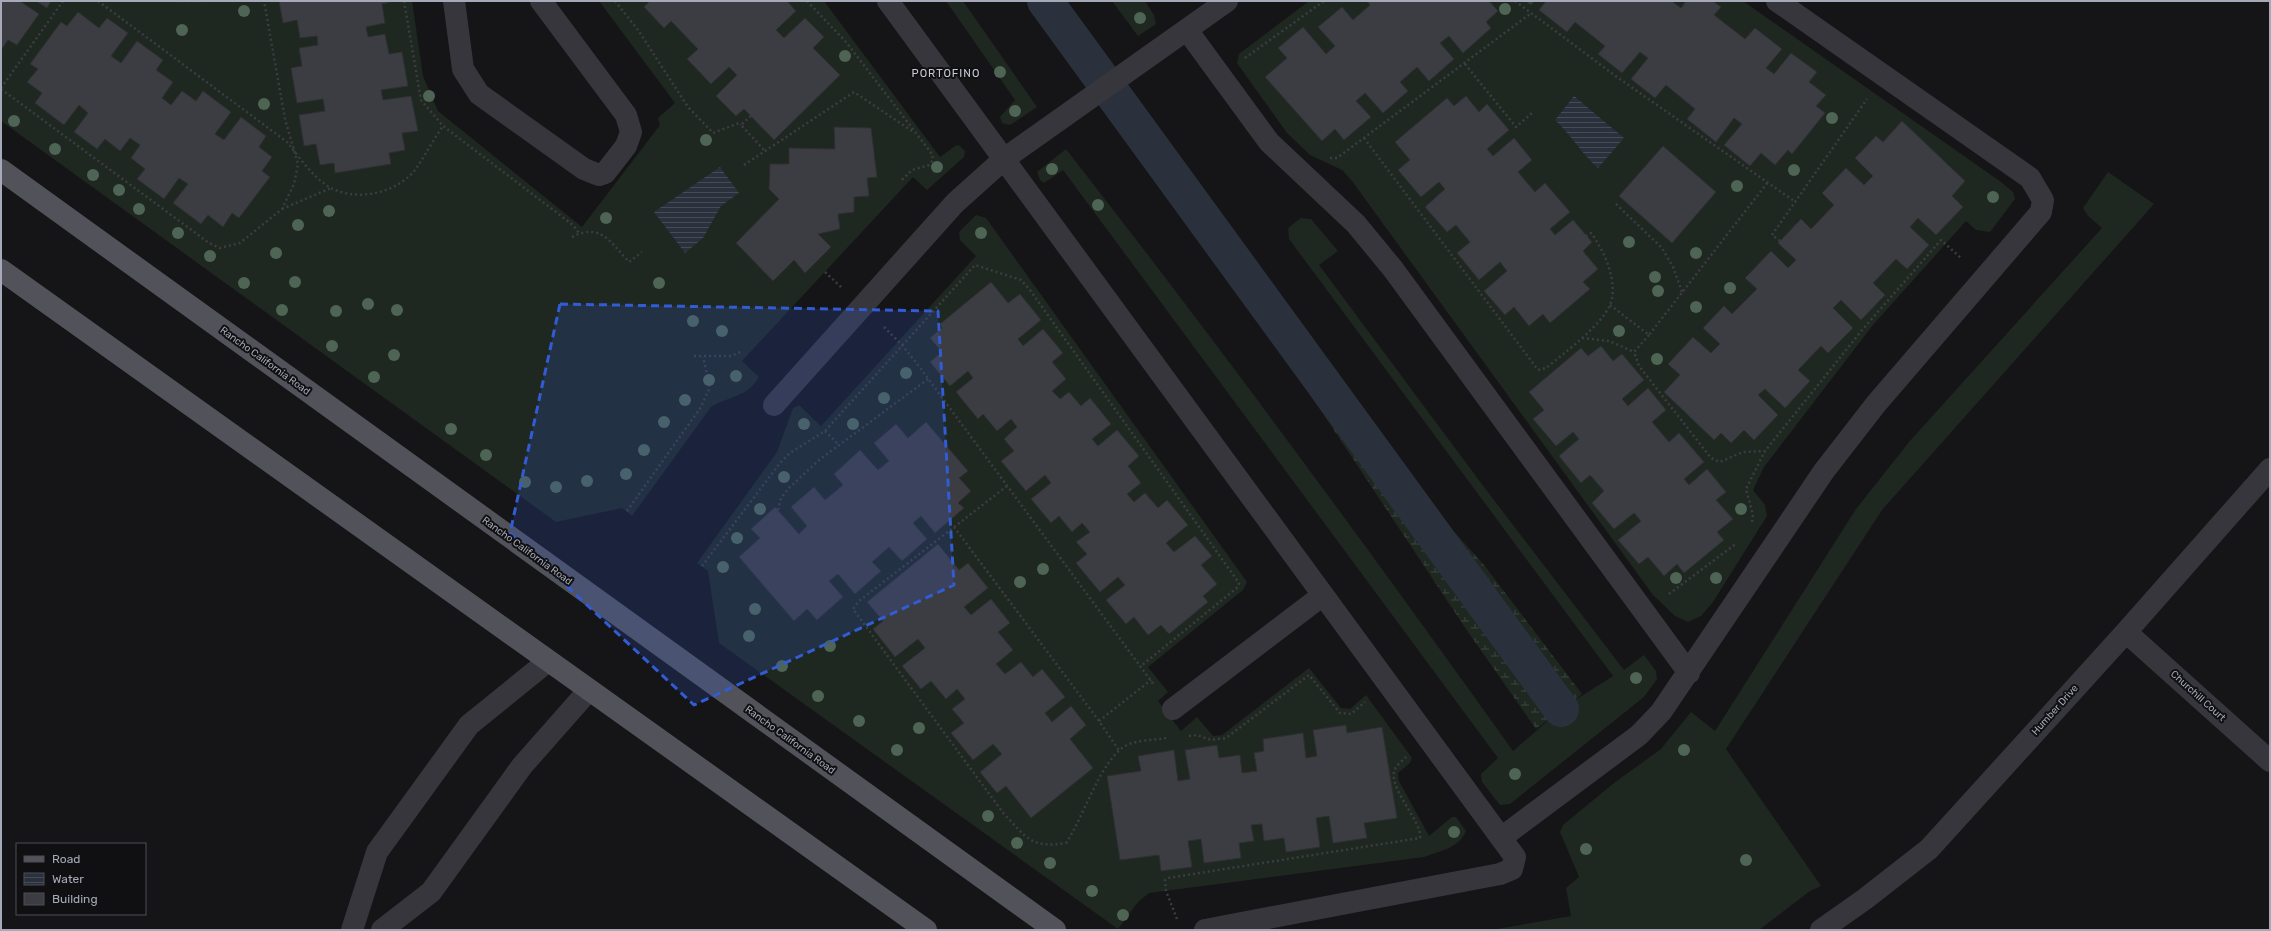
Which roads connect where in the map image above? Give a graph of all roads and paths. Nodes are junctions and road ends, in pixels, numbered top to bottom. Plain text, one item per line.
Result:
1 (63, 1) edge
2 (98, 1) edge
3 (177, 1) edge
4 (204, 1) edge
5 (264, 1) edge
6 (404, 1) edge
7 (454, 1) edge
8 (541, 1) edge
9 (615, 1) edge
10 (807, 1) edge
11 (888, 1) edge
12 (1227, 1) edge
13 (1324, 1) edge
14 (1515, 1) edge
15 (1777, 1) edge
16 (1530, 14) junction
17 (1187, 30) junction
18 (1465, 64) junction
19 (1247, 65) dead end
20 (1884, 76) junction
21 (1, 89) edge
22 (1533, 112) dead end
23 (751, 116) dead end
24 (741, 125) junction
25 (443, 126) junction
26 (914, 132) junction
27 (1364, 138) junction
28 (293, 149) junction
29 (765, 151) junction
30 (1324, 155) dead end
31 (1004, 159) junction
32 (744, 165) dead end
33 (1, 170) edge
34 (902, 180) dead end
35 (1768, 182) junction
36 (331, 188) junction
37 (1794, 201) junction
38 (1616, 204) dead end
39 (282, 210) junction
40 (579, 233) junction
41 (1586, 236) dead end
42 (572, 237) dead end
43 (1780, 241) dead end
44 (642, 252) dead end
45 (1, 270) edge
46 (825, 272) dead end
47 (1983, 280) junction
48 (1682, 292) junction
49 (1610, 306) junction
50 (862, 307) junction
51 (1649, 335) junction
52 (1582, 338) junction
53 (903, 346) junction
54 (743, 351) dead end
55 (1634, 352) junction
56 (694, 356) dead end
57 (703, 357) junction
58 (928, 379) junction
59 (774, 405) dead end
60 (825, 431) junction
61 (839, 445) junction
62 (1765, 451) junction
63 (2270, 469) edge
64 (1007, 486) junction
65 (778, 510) dead end
66 (627, 511) dead end
67 (954, 527) junction
68 (1751, 527) dead end
69 (1741, 539) dead end
70 (702, 566) dead end
71 (1323, 595) junction
72 (1644, 612) junction
73 (2126, 632) junction
74 (548, 660) junction
75 (1141, 666) junction
76 (1689, 673) junction
77 (1151, 680) junction
78 (589, 690) junction
79 (1371, 707) dead end
80 (1173, 709) joint
81 (1099, 720) junction
82 (1183, 736) dead end
83 (1168, 738) dead end
84 (1402, 750) dead end
85 (1120, 752) junction
86 (2270, 761) edge
87 (1501, 838) junction
88 (1178, 924) dead end
89 (352, 930) edge
90 (382, 930) edge
91 (926, 930) edge
92 (1055, 930) edge
93 (1205, 930) edge
94 (1821, 930) edge

1 - 21 path
2 - 28 path
3 - 4 path
5 - 28 path
6 - 25 path
7 - 8 street
9 - 24 path
10 - 26 path
11 - 31 street
12 - 17 street
13 - 19 path
14 - 16 path
15 - 20 street
16 - 18 path
16 - 35 path
17 - 31 street
17 - 72 street
18 - 22 path
18 - 27 path
20 - 37 path
20 - 47 street
21 - 39 path
23 - 24 path
24 - 29 path
25 - 36 path
25 - 40 path
26 - 29 path
26 - 34 path
27 - 30 path
27 - 52 path
28 - 36 path
28 - 39 path
29 - 32 path
31 - 50 street
31 - 71 street
33 - 92 main road, Rancho California Road
35 - 37 path
35 - 48 path
36 - 39 path
37 - 43 path
38 - 48 path
40 - 42 path
40 - 44 path
41 - 49 path
45 - 74 main road
46 - 50 path
47 - 62 path
47 - 76 street
48 - 51 path
49 - 51 path
49 - 52 path
50 - 53 path
50 - 59 street
51 - 55 path
52 - 55 path
53 - 58 path
53 - 60 path
53 - 75 path
54 - 57 path
55 - 62 path
56 - 57 path
57 - 66 path
58 - 61 path
58 - 64 path
60 - 61 path
60 - 70 path
61 - 65 path
62 - 68 path
63 - 73 street, Humber Drive
64 - 67 path
64 - 75 path
67 - 81 path
67 - 85 path
69 - 72 path
71 - 80 street
71 - 87 street
72 - 76 street
73 - 86 street, Churchill Court
73 - 94 street, Humber Drive
74 - 78 main road
74 - 89 street
75 - 77 path
76 - 87 street
77 - 80 path
77 - 81 path
78 - 90 street
78 - 91 main road
79 - 82 path
81 - 85 path
83 - 85 path
84 - 88 path
87 - 93 street

